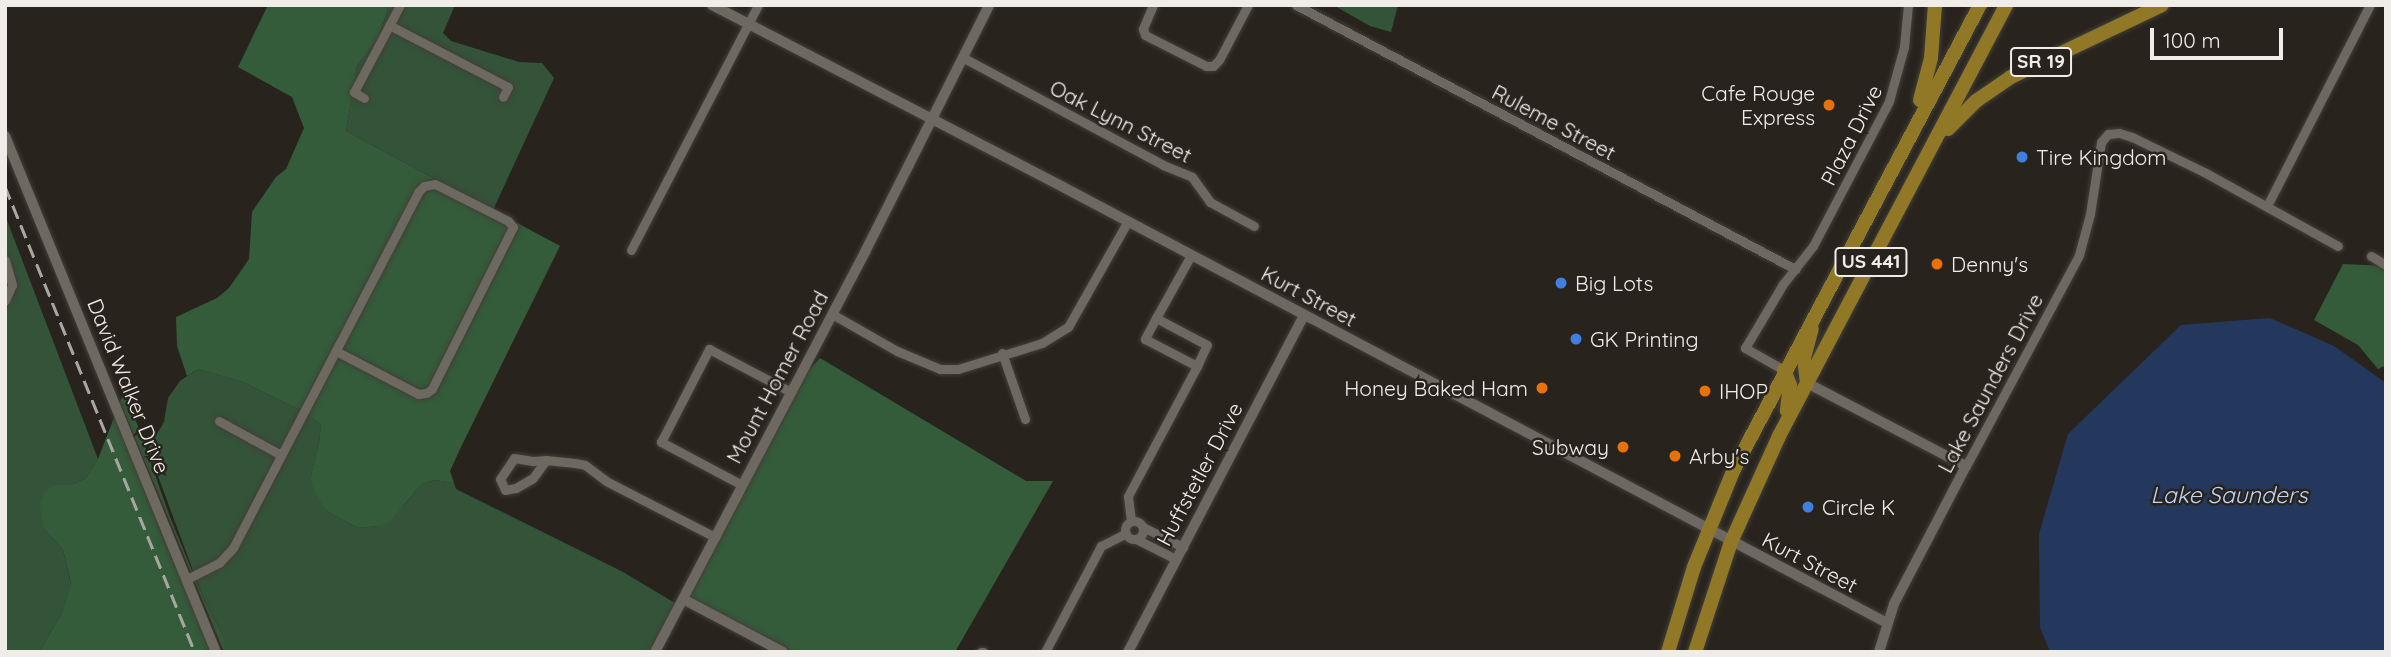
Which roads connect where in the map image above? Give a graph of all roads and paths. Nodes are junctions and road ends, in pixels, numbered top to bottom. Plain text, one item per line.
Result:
1 (400, 5) edge
2 (712, 5) edge
3 (758, 5) edge
4 (989, 5) edge
5 (1153, 5) edge
6 (1248, 5) edge
7 (1296, 5) edge
8 (1908, 5) edge
9 (1935, 5) edge
10 (1980, 5) edge
11 (2006, 5) edge
12 (2162, 5) edge
13 (2370, 5) edge
14 (390, 24) junction
15 (748, 24) junction
16 (962, 57) junction
17 (364, 97) dead end
18 (503, 97) dead end
19 (930, 119) junction
20 (1911, 131) junction
21 (5, 136) edge
22 (1935, 142) junction
23 (2268, 204) junction
24 (1128, 221) junction
25 (1254, 226) dead end
26 (2338, 246) dead end
27 (632, 250) dead end
28 (1191, 255) junction
29 (2371, 256) dead end
30 (5, 260) edge
31 (2386, 265) edge
32 (1795, 269) junction
33 (5, 301) edge
34 (1819, 304) junction
35 (832, 314) junction
36 (1304, 315) junction
37 (1156, 318) junction
38 (336, 351) junction
39 (1002, 353) junction
40 (1197, 366) junction
41 (1784, 370) junction
42 (1807, 383) junction
43 (791, 392) junction
44 (1025, 419) dead end
45 (219, 421) dead end
46 (1779, 436) junction
47 (281, 454) junction
48 (546, 460) junction
49 (1966, 466) junction
50 (742, 485) junction
51 (1131, 517) junction
52 (1143, 527) junction
53 (1708, 530) junction
54 (1121, 535) junction
55 (715, 537) junction
56 (1136, 539) junction
57 (1171, 541) junction
58 (1731, 542) junction
59 (1182, 547) junction
60 (1164, 553) junction
61 (1176, 559) junction
62 (187, 579) junction
63 (682, 599) junction
64 (1887, 624) junction
65 (216, 652) edge
66 (656, 652) edge
67 (783, 652) edge
68 (1045, 652) edge
69 (1128, 652) edge
70 (1668, 652) edge
71 (1695, 652) edge
72 (1879, 652) edge

1 - 14 street
2 - 15 street, Kurt Street
3 - 15 street
4 - 16 street, Mount Homer Road
5 - 6 street
7 - 32 street, Ruleme Street
8 - 32 street, Plaza Drive
9 - 20 main road
10 - 20 main road, US 441
11 - 22 main road, US 441
12 - 22 main road, SR 19
13 - 23 street
14 - 17 street
14 - 18 street
15 - 19 street, Kurt Street
15 - 27 street
16 - 19 street, Mount Homer Road
16 - 25 street, Oak Lynn Street
19 - 24 street, Kurt Street
19 - 35 street, Mount Homer Road
20 - 34 main road, US 441
21 - 62 street, David Walker Drive
22 - 42 main road, US 441
23 - 26 street
23 - 49 street, Lake Saunders Drive
24 - 28 street, Kurt Street
24 - 39 street
28 - 36 street, Kurt Street
28 - 37 street
29 - 31 street
30 - 33 street
32 - 41 street, Plaza Drive
34 - 41 main road, US 441
34 - 42 main road
35 - 39 street
35 - 43 street, Mount Homer Road
36 - 53 street, Kurt Street
36 - 59 street, Huffstetler Drive
37 - 40 street
37 - 40 street
38 - 38 street
38 - 47 street
39 - 44 street
40 - 51 street
41 - 46 main road
41 - 53 main road, US 441
42 - 46 main road, US 441
42 - 49 street
43 - 50 street, Mount Homer Road
43 - 50 street
45 - 47 street
46 - 58 main road, US 441
47 - 62 street
48 - 48 street
48 - 55 street
49 - 64 street, Lake Saunders Drive
50 - 55 street, Mount Homer Road
51 - 52 street
51 - 54 street
52 - 56 street
52 - 57 street
53 - 58 street, Kurt Street
53 - 70 main road, US 441
54 - 56 street
54 - 68 street
55 - 63 street, Mount Homer Road
56 - 60 street
57 - 59 street
57 - 60 street
58 - 64 street, Kurt Street
58 - 71 main road, US 441
59 - 61 street, Huffstetler Drive
60 - 61 street
61 - 69 street, Huffstetler Drive
62 - 65 street, David Walker Drive
63 - 66 street, Mount Homer Road
63 - 67 street
64 - 72 street, Lake Saunders Drive

